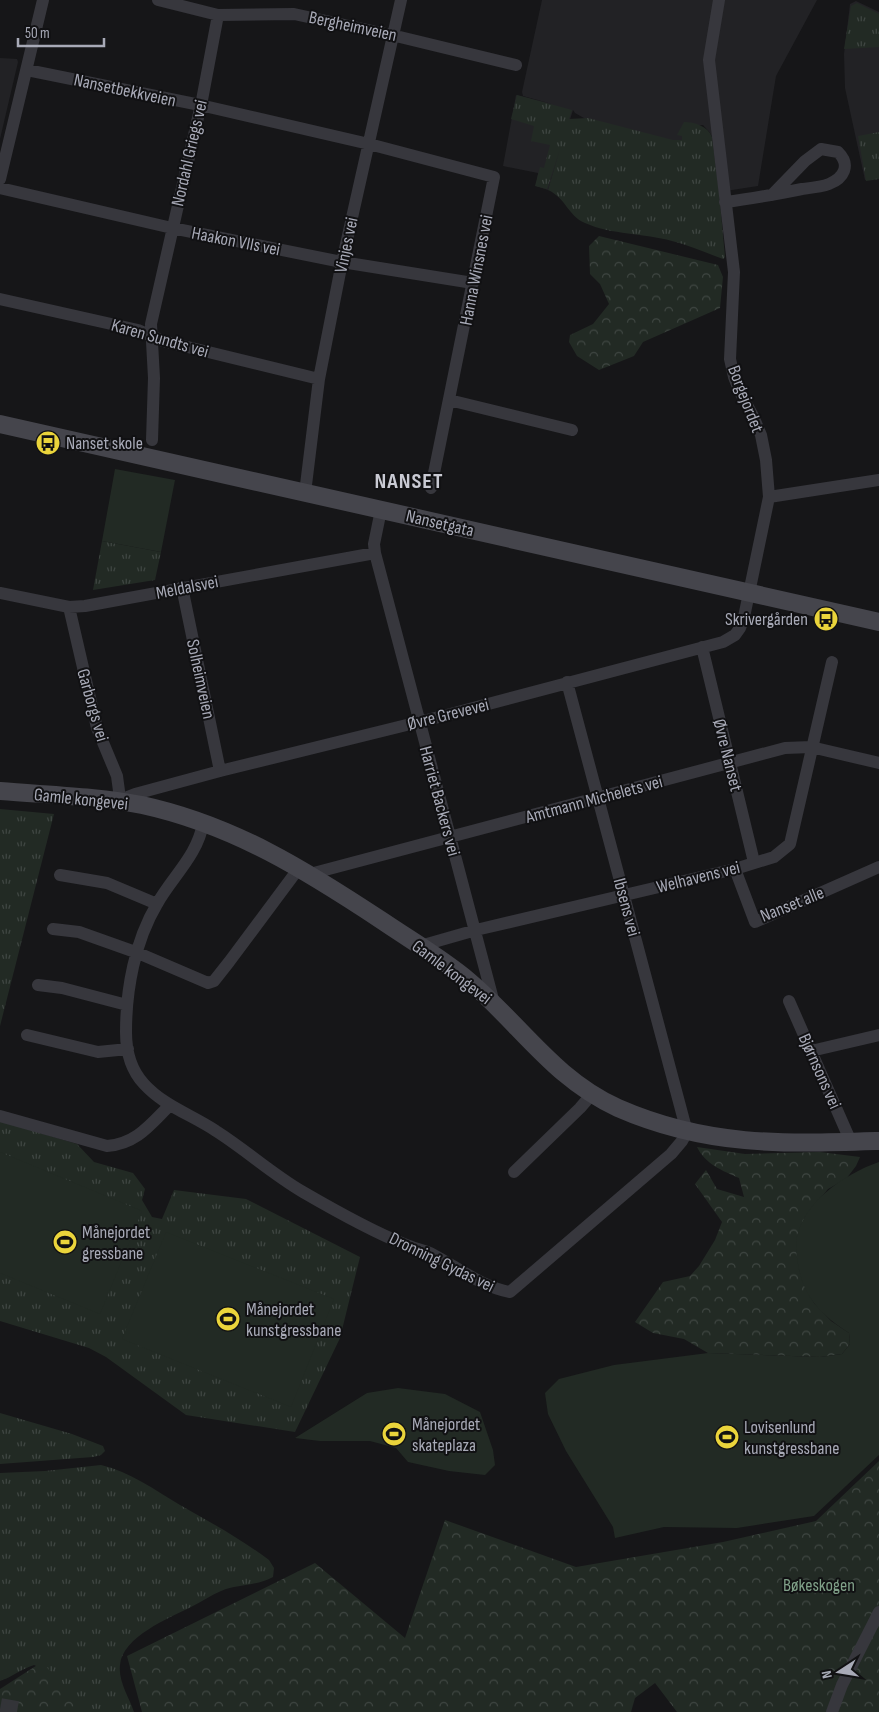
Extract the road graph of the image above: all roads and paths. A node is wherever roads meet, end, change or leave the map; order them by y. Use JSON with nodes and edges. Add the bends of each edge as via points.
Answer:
{"nodes":[{"id":1,"x":43,"y":0,"type":"edge"},
{"id":2,"x":158,"y":0,"type":"edge"},
{"id":3,"x":401,"y":0,"type":"edge"},
{"id":4,"x":719,"y":0,"type":"edge"},
{"id":5,"x":218,"y":15,"type":"junction"},
{"id":6,"x":394,"y":35,"type":"junction"},
{"id":7,"x":516,"y":65,"type":"dead end"},
{"id":8,"x":27,"y":70,"type":"junction"},
{"id":9,"x":200,"y":106,"type":"junction"},
{"id":10,"x":369,"y":144,"type":"junction"},
{"id":11,"x":0,"y":179,"type":"edge"},
{"id":12,"x":0,"y":188,"type":"edge"},
{"id":13,"x":772,"y":195,"type":"junction"},
{"id":14,"x":725,"y":202,"type":"junction"},
{"id":15,"x":172,"y":228,"type":"junction"},
{"id":16,"x":342,"y":262,"type":"junction"},
{"id":17,"x":474,"y":283,"type":"junction"},
{"id":18,"x":0,"y":299,"type":"edge"},
{"id":19,"x":151,"y":336,"type":"junction"},
{"id":20,"x":319,"y":378,"type":"junction"},
{"id":21,"x":449,"y":400,"type":"junction"},
{"id":22,"x":0,"y":424,"type":"edge"},
{"id":23,"x":572,"y":430,"type":"dead end"},
{"id":24,"x":152,"y":440,"type":"dead end"},
{"id":25,"x":879,"y":480,"type":"edge"},
{"id":26,"x":431,"y":488,"type":"dead end"},
{"id":27,"x":305,"y":493,"type":"junction"},
{"id":28,"x":769,"y":497,"type":"junction"},
{"id":29,"x":381,"y":510,"type":"junction"},
{"id":30,"x":375,"y":553,"type":"junction"},
{"id":31,"x":182,"y":587,"type":"junction"},
{"id":32,"x":0,"y":593,"type":"edge"},
{"id":33,"x":750,"y":594,"type":"junction"},
{"id":34,"x":70,"y":607,"type":"junction"},
{"id":35,"x":879,"y":622,"type":"edge"},
{"id":36,"x":702,"y":647,"type":"junction"},
{"id":37,"x":832,"y":662,"type":"dead end"},
{"id":38,"x":567,"y":682,"type":"junction"},
{"id":39,"x":420,"y":721,"type":"junction"},
{"id":40,"x":812,"y":747,"type":"junction"},
{"id":41,"x":879,"y":763,"type":"edge"},
{"id":42,"x":729,"y":764,"type":"junction"},
{"id":43,"x":220,"y":771,"type":"junction"},
{"id":44,"x":0,"y":791,"type":"edge"},
{"id":45,"x":598,"y":798,"type":"junction"},
{"id":46,"x":117,"y":801,"type":"junction"},
{"id":47,"x":203,"y":823,"type":"junction"},
{"id":48,"x":450,"y":837,"type":"junction"},
{"id":49,"x":754,"y":862,"type":"junction"},
{"id":50,"x":879,"y":867,"type":"edge"},
{"id":51,"x":735,"y":870,"type":"junction"},
{"id":52,"x":304,"y":871,"type":"junction"},
{"id":53,"x":60,"y":875,"type":"dead end"},
{"id":54,"x":623,"y":895,"type":"junction"},
{"id":55,"x":157,"y":904,"type":"junction"},
{"id":56,"x":52,"y":929,"type":"dead end"},
{"id":57,"x":476,"y":930,"type":"junction"},
{"id":58,"x":420,"y":946,"type":"junction"},
{"id":59,"x":138,"y":954,"type":"junction"},
{"id":60,"x":38,"y":985,"type":"dead end"},
{"id":61,"x":789,"y":1001,"type":"dead end"},
{"id":62,"x":494,"y":1003,"type":"junction"},
{"id":63,"x":127,"y":1005,"type":"junction"},
{"id":64,"x":27,"y":1035,"type":"dead end"},
{"id":65,"x":879,"y":1035,"type":"edge"},
{"id":66,"x":128,"y":1049,"type":"junction"},
{"id":67,"x":811,"y":1052,"type":"junction"},
{"id":68,"x":592,"y":1094,"type":"junction"},
{"id":69,"x":169,"y":1106,"type":"junction"},
{"id":70,"x":0,"y":1116,"type":"edge"},
{"id":71,"x":688,"y":1132,"type":"junction"},
{"id":72,"x":851,"y":1142,"type":"junction"},
{"id":73,"x":879,"y":1142,"type":"edge"},
{"id":74,"x":514,"y":1172,"type":"dead end"},
{"id":75,"x":879,"y":1612,"type":"edge"},
{"id":76,"x":832,"y":1712,"type":"edge"}],
"edges":[{"from":1,"to":8,"type":"street"},
{"from":2,"to":5,"type":"street","name":"Bergheimveien"},
{"from":3,"to":6,"type":"street","name":"Vinjes vei"},
{"from":4,"to":14,"type":"street","name":"Borgejordet","via":[[709,60]]},
{"from":5,"to":6,"type":"street","name":"Bergheimveien","via":[[294,14]]},
{"from":5,"to":9,"type":"street","name":"Nordahl Griegs vei"},
{"from":6,"to":7,"type":"street","name":"Bergheimveien"},
{"from":6,"to":10,"type":"street","name":"Vinjes vei"},
{"from":8,"to":9,"type":"street","name":"Nansetbekkveien"},
{"from":8,"to":11,"type":"street"},
{"from":9,"to":10,"type":"street","name":"Nansetbekkveien"},
{"from":9,"to":15,"type":"street","name":"Nordahl Griegs vei"},
{"from":10,"to":16,"type":"street","name":"Vinjes vei"},
{"from":10,"to":17,"type":"street","name":"Hanna Winsnes vei","via":[[494,178]]},
{"from":12,"to":15,"type":"street","name":"Haakon VIIs vei"},
{"from":13,"to":13,"type":"street","via":[[828,184],[841,176],[845,161],[838,152],[821,149]]},
{"from":13,"to":14,"type":"street"},
{"from":14,"to":28,"type":"street","name":"Borgejordet","via":[[734,272],[730,359],[740,392],[761,435]]},
{"from":15,"to":16,"type":"street","name":"Haakon VIIs vei"},
{"from":15,"to":19,"type":"street","name":"Nordahl Griegs vei"},
{"from":16,"to":17,"type":"street","name":"Haakon VIIs vei"},
{"from":16,"to":20,"type":"street","name":"Vinjes vei"},
{"from":17,"to":21,"type":"street","name":"Hanna Winsnes vei"},
{"from":18,"to":19,"type":"street","name":"Karen Sundts vei","via":[[138,330]]},
{"from":19,"to":20,"type":"street","name":"Karen Sundts vei","via":[[163,342]]},
{"from":19,"to":24,"type":"street","name":"Nordahl Griegs vei","via":[[154,378]]},
{"from":20,"to":27,"type":"street","name":"Vinjes vei"},
{"from":21,"to":23,"type":"street"},
{"from":21,"to":26,"type":"street","name":"Hanna Winsnes vei"},
{"from":22,"to":27,"type":"street","name":"Nansetgata"},
{"from":25,"to":28,"type":"street"},
{"from":27,"to":29,"type":"street","name":"Nansetgata"},
{"from":28,"to":33,"type":"street","name":"Borgejordet"},
{"from":29,"to":30,"type":"street","name":"Harriet Backers vei"},
{"from":29,"to":33,"type":"street","name":"Nansetgata"},
{"from":30,"to":31,"type":"street","name":"Meldalsvei"},
{"from":30,"to":39,"type":"street","name":"Harriet Backers vei"},
{"from":31,"to":34,"type":"street","name":"Meldalsvei"},
{"from":31,"to":43,"type":"street","name":"Solheimveien"},
{"from":32,"to":34,"type":"street","name":"Meldalsvei"},
{"from":33,"to":35,"type":"street","name":"Nansetgata"},
{"from":33,"to":36,"type":"street","name":"Øvre Grevevei","via":[[735,635],[724,642]]},
{"from":34,"to":46,"type":"street","name":"Garborgs vei","via":[[97,728],[117,776]]},
{"from":36,"to":38,"type":"street","name":"Øvre Grevevei"},
{"from":36,"to":42,"type":"street","name":"Øvre Nanset"},
{"from":37,"to":40,"type":"street","name":"Welhavens vei"},
{"from":38,"to":39,"type":"street","name":"Øvre Grevevei"},
{"from":38,"to":45,"type":"street","name":"Ibsens vei"},
{"from":39,"to":43,"type":"street","name":"Øvre Grevevei"},
{"from":39,"to":48,"type":"street","name":"Harriet Backers vei"},
{"from":40,"to":41,"type":"street","name":"Amtmann Michelets vei"},
{"from":40,"to":42,"type":"street","name":"Amtmann Michelets vei","via":[[785,748]]},
{"from":40,"to":49,"type":"street","name":"Welhavens vei","via":[[790,844],[774,857]]},
{"from":42,"to":45,"type":"street","name":"Amtmann Michelets vei"},
{"from":42,"to":49,"type":"street","name":"Øvre Nanset"},
{"from":43,"to":46,"type":"street","name":"Øvre Grevevei"},
{"from":44,"to":46,"type":"street","name":"Gamle kongevei"},
{"from":45,"to":48,"type":"street","name":"Amtmann Michelets vei"},
{"from":45,"to":54,"type":"street","name":"Ibsens vei"},
{"from":46,"to":47,"type":"street","name":"Gamle kongevei"},
{"from":47,"to":52,"type":"street","name":"Gamle kongevei","via":[[235,835]]},
{"from":47,"to":55,"type":"street","name":"Dronning Gydas vei","via":[[192,854]]},
{"from":48,"to":52,"type":"street","name":"Amtmann Michelets vei"},
{"from":48,"to":57,"type":"street","name":"Harriet Backers vei"},
{"from":49,"to":51,"type":"street","name":"Welhavens vei"},
{"from":50,"to":51,"type":"street","name":"Nanset alle","via":[[755,922]]},
{"from":51,"to":54,"type":"street","name":"Welhavens vei"},
{"from":52,"to":58,"type":"street","name":"Gamle kongevei"},
{"from":52,"to":59,"type":"street","via":[[214,981],[208,983]]},
{"from":53,"to":55,"type":"street","via":[[107,883]]},
{"from":54,"to":57,"type":"street","name":"Welhavens vei"},
{"from":54,"to":71,"type":"street","name":"Ibsens vei"},
{"from":55,"to":59,"type":"street","name":"Dronning Gydas vei","via":[[142,936]]},
{"from":56,"to":59,"type":"street","via":[[79,932]]},
{"from":57,"to":58,"type":"street","name":"Welhavens vei"},
{"from":57,"to":62,"type":"street","name":"Harriet Backers vei"},
{"from":58,"to":62,"type":"street","name":"Gamle kongevei"},
{"from":59,"to":63,"type":"street","name":"Dronning Gydas vei"},
{"from":60,"to":63,"type":"street"},
{"from":61,"to":67,"type":"street","name":"Bjørnsons vei"},
{"from":62,"to":68,"type":"street","name":"Gamle kongevei","via":[[550,1063]]},
{"from":63,"to":66,"type":"street","name":"Dronning Gydas vei"},
{"from":64,"to":66,"type":"street","via":[[98,1052]]},
{"from":65,"to":67,"type":"street"},
{"from":66,"to":69,"type":"street","name":"Dronning Gydas vei","via":[[134,1073]]},
{"from":67,"to":72,"type":"street","name":"Bjørnsons vei"},
{"from":68,"to":71,"type":"street","name":"Gamle kongevei","via":[[640,1117]]},
{"from":68,"to":74,"type":"street"},
{"from":69,"to":70,"type":"street","via":[[144,1132],[119,1145],[107,1146]]},
{"from":69,"to":71,"type":"street","name":"Dronning Gydas vei","via":[[220,1133],[303,1192],[403,1244],[430,1253],[497,1290],[510,1292],[671,1154]]},
{"from":71,"to":72,"type":"street","name":"Gamle kongevei","via":[[745,1142]]},
{"from":72,"to":73,"type":"street","name":"Gamle kongevei"},
{"from":75,"to":76,"type":"street"}]}
